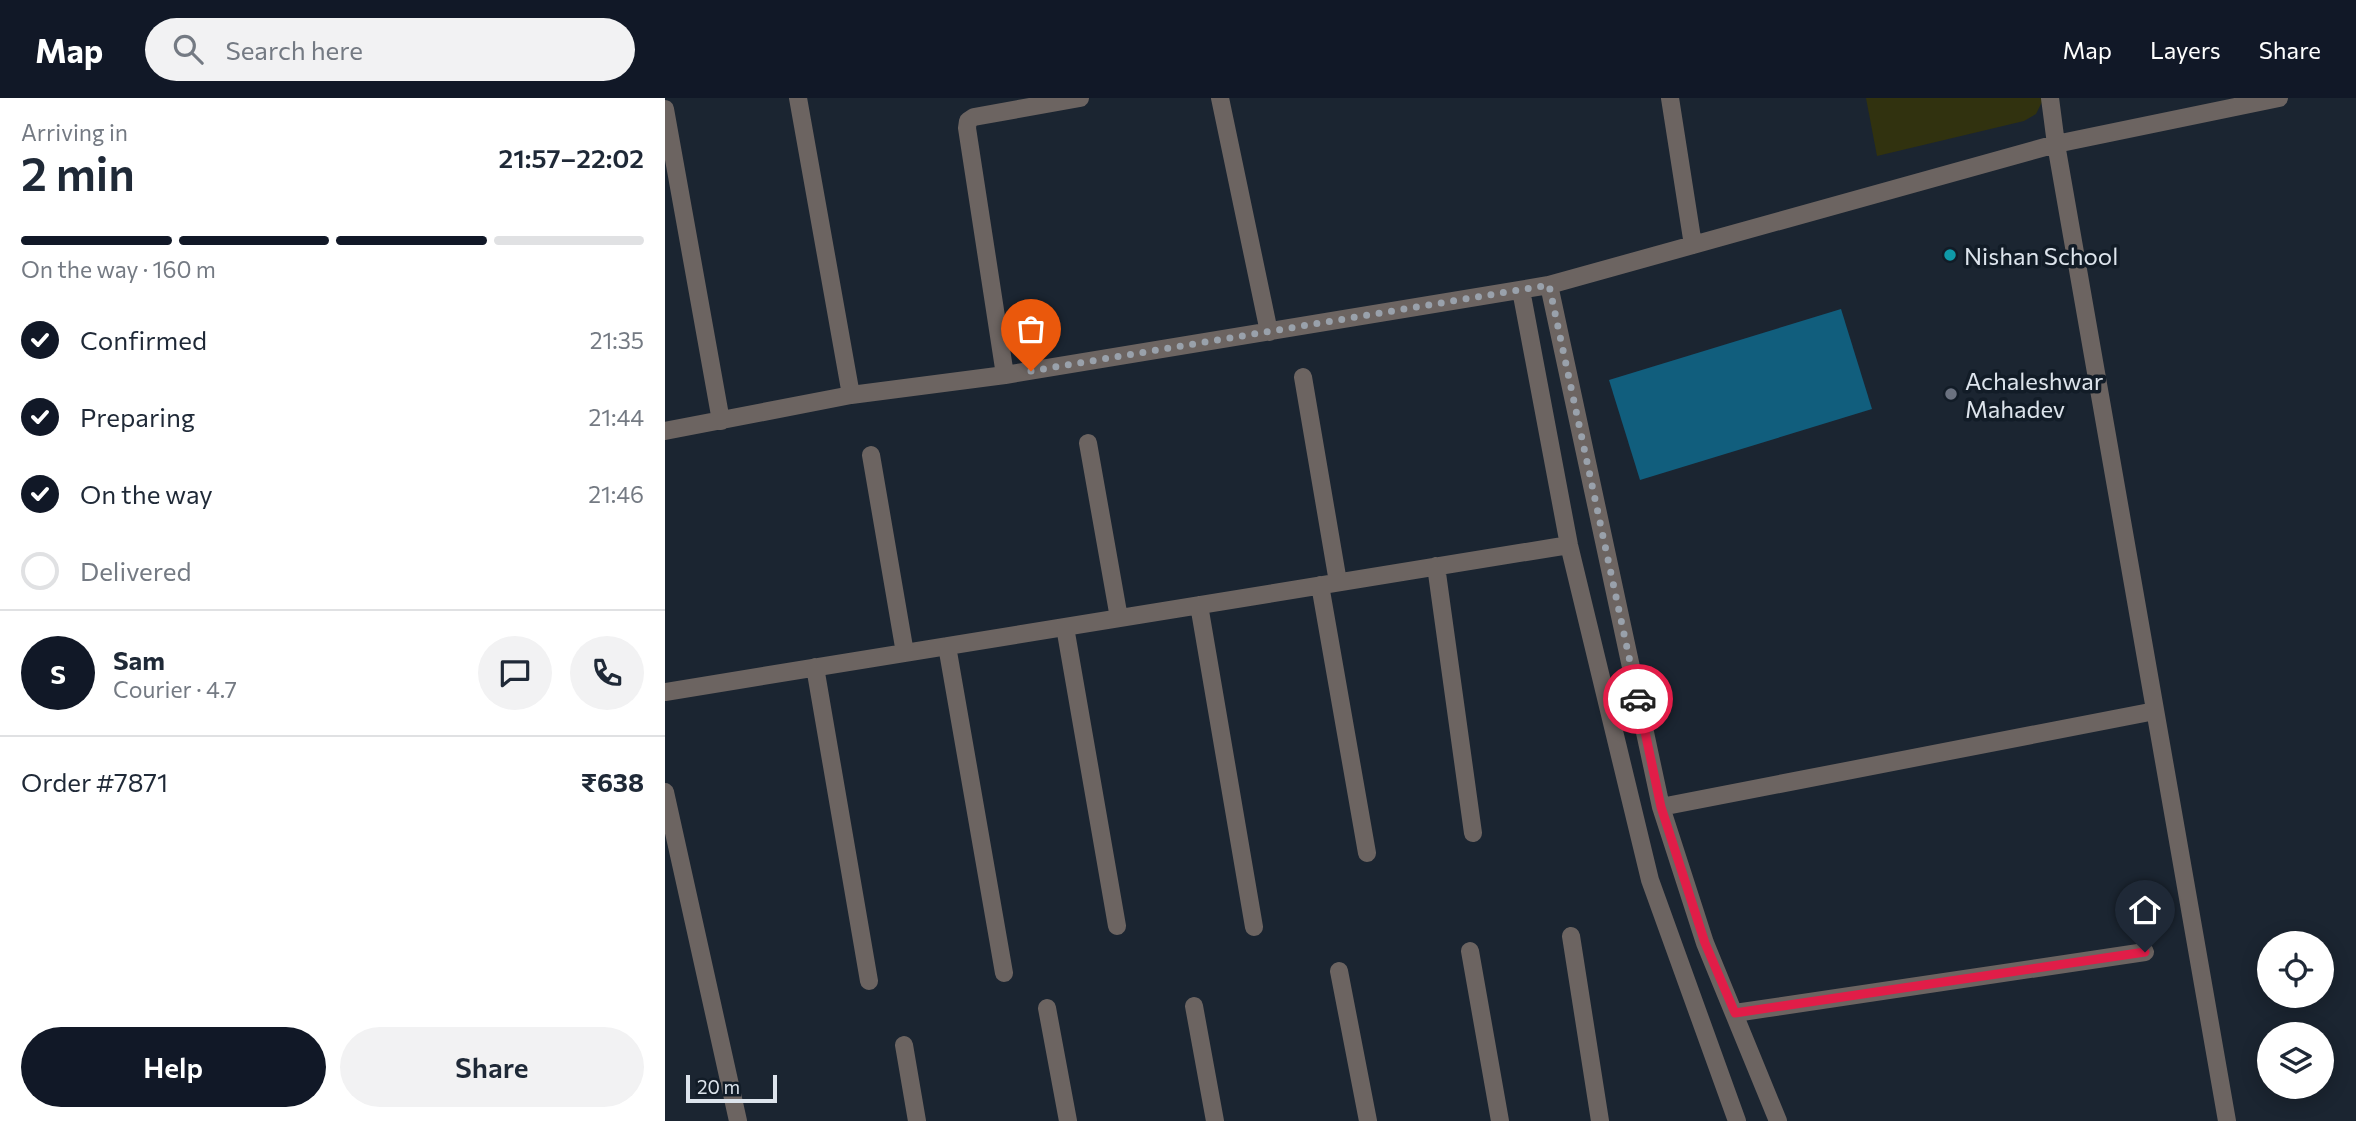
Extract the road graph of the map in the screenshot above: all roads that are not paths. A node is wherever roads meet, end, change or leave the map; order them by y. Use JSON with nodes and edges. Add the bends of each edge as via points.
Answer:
{"nodes":[{"id":1,"x":798,"y":98,"type":"edge"},
{"id":2,"x":1080,"y":98,"type":"edge"},
{"id":3,"x":1220,"y":98,"type":"edge"},
{"id":4,"x":1670,"y":98,"type":"edge"},
{"id":5,"x":2050,"y":98,"type":"edge"},
{"id":6,"x":2279,"y":98,"type":"edge"},
{"id":7,"x":2252,"y":101,"type":"edge"},
{"id":8,"x":665,"y":109,"type":"edge"},
{"id":9,"x":2056,"y":144,"type":"junction"},
{"id":10,"x":1693,"y":245,"type":"junction"},
{"id":11,"x":1549,"y":285,"type":"junction"},
{"id":12,"x":1521,"y":290,"type":"junction"},
{"id":13,"x":1269,"y":332,"type":"junction"},
{"id":14,"x":1005,"y":375,"type":"junction"},
{"id":15,"x":1303,"y":377,"type":"dead end"},
{"id":16,"x":851,"y":395,"type":"junction"},
{"id":17,"x":721,"y":421,"type":"junction"},
{"id":18,"x":665,"y":431,"type":"edge"},
{"id":19,"x":1088,"y":443,"type":"dead end"},
{"id":20,"x":871,"y":455,"type":"dead end"},
{"id":21,"x":1569,"y":545,"type":"junction"},
{"id":22,"x":1436,"y":566,"type":"junction"},
{"id":23,"x":1338,"y":582,"type":"junction"},
{"id":24,"x":1320,"y":585,"type":"junction"},
{"id":25,"x":1199,"y":605,"type":"junction"},
{"id":26,"x":1119,"y":618,"type":"junction"},
{"id":27,"x":1065,"y":627,"type":"junction"},
{"id":28,"x":947,"y":646,"type":"junction"},
{"id":29,"x":905,"y":653,"type":"junction"},
{"id":30,"x":815,"y":667,"type":"junction"},
{"id":31,"x":665,"y":692,"type":"edge"},
{"id":32,"x":2155,"y":711,"type":"junction"},
{"id":33,"x":665,"y":792,"type":"edge"},
{"id":34,"x":1661,"y":807,"type":"junction"},
{"id":35,"x":1473,"y":833,"type":"dead end"},
{"id":36,"x":1367,"y":853,"type":"dead end"},
{"id":37,"x":1117,"y":926,"type":"dead end"},
{"id":38,"x":1254,"y":927,"type":"dead end"},
{"id":39,"x":1571,"y":936,"type":"dead end"},
{"id":40,"x":1471,"y":951,"type":"dead end"},
{"id":41,"x":2145,"y":952,"type":"dead end"},
{"id":42,"x":1339,"y":971,"type":"dead end"},
{"id":43,"x":1004,"y":972,"type":"dead end"},
{"id":44,"x":869,"y":981,"type":"dead end"},
{"id":45,"x":1194,"y":1006,"type":"dead end"},
{"id":46,"x":1047,"y":1008,"type":"dead end"},
{"id":47,"x":1735,"y":1013,"type":"junction"},
{"id":48,"x":904,"y":1045,"type":"dead end"},
{"id":49,"x":738,"y":1121,"type":"edge"},
{"id":50,"x":917,"y":1121,"type":"edge"},
{"id":51,"x":1067,"y":1121,"type":"edge"},
{"id":52,"x":1215,"y":1121,"type":"edge"},
{"id":53,"x":1368,"y":1121,"type":"edge"},
{"id":54,"x":1500,"y":1121,"type":"edge"},
{"id":55,"x":1600,"y":1121,"type":"edge"},
{"id":56,"x":1737,"y":1121,"type":"edge"},
{"id":57,"x":1777,"y":1121,"type":"edge"},
{"id":58,"x":2227,"y":1121,"type":"edge"}],
"edges":[{"from":1,"to":16,"type":"street"},
{"from":2,"to":14,"type":"street","via":[[968,121]]},
{"from":3,"to":13,"type":"street"},
{"from":4,"to":10,"type":"street"},
{"from":5,"to":9,"type":"street"},
{"from":6,"to":7,"type":"street"},
{"from":7,"to":9,"type":"street"},
{"from":8,"to":17,"type":"street"},
{"from":9,"to":10,"type":"street"},
{"from":9,"to":32,"type":"street"},
{"from":10,"to":11,"type":"street"},
{"from":11,"to":12,"type":"street"},
{"from":11,"to":34,"type":"street"},
{"from":12,"to":13,"type":"street"},
{"from":12,"to":21,"type":"street"},
{"from":13,"to":14,"type":"street"},
{"from":14,"to":16,"type":"street"},
{"from":15,"to":23,"type":"street"},
{"from":16,"to":17,"type":"street"},
{"from":17,"to":18,"type":"street"},
{"from":19,"to":26,"type":"street"},
{"from":20,"to":29,"type":"street"},
{"from":21,"to":22,"type":"street"},
{"from":21,"to":56,"type":"street","via":[[1650,880]]},
{"from":22,"to":23,"type":"street"},
{"from":22,"to":35,"type":"street"},
{"from":23,"to":24,"type":"street"},
{"from":24,"to":25,"type":"street"},
{"from":24,"to":36,"type":"street"},
{"from":25,"to":26,"type":"street"},
{"from":25,"to":38,"type":"street"},
{"from":26,"to":27,"type":"street"},
{"from":27,"to":28,"type":"street"},
{"from":27,"to":37,"type":"street"},
{"from":28,"to":29,"type":"street"},
{"from":28,"to":43,"type":"street"},
{"from":29,"to":30,"type":"street"},
{"from":30,"to":31,"type":"street"},
{"from":30,"to":44,"type":"street"},
{"from":32,"to":34,"type":"street"},
{"from":32,"to":58,"type":"street"},
{"from":33,"to":49,"type":"street"},
{"from":34,"to":47,"type":"street","via":[[1705,943]]},
{"from":39,"to":55,"type":"street"},
{"from":40,"to":54,"type":"street"},
{"from":41,"to":47,"type":"street"},
{"from":42,"to":53,"type":"street"},
{"from":45,"to":52,"type":"street"},
{"from":46,"to":51,"type":"street"},
{"from":47,"to":57,"type":"street"},
{"from":48,"to":50,"type":"street"}]}
